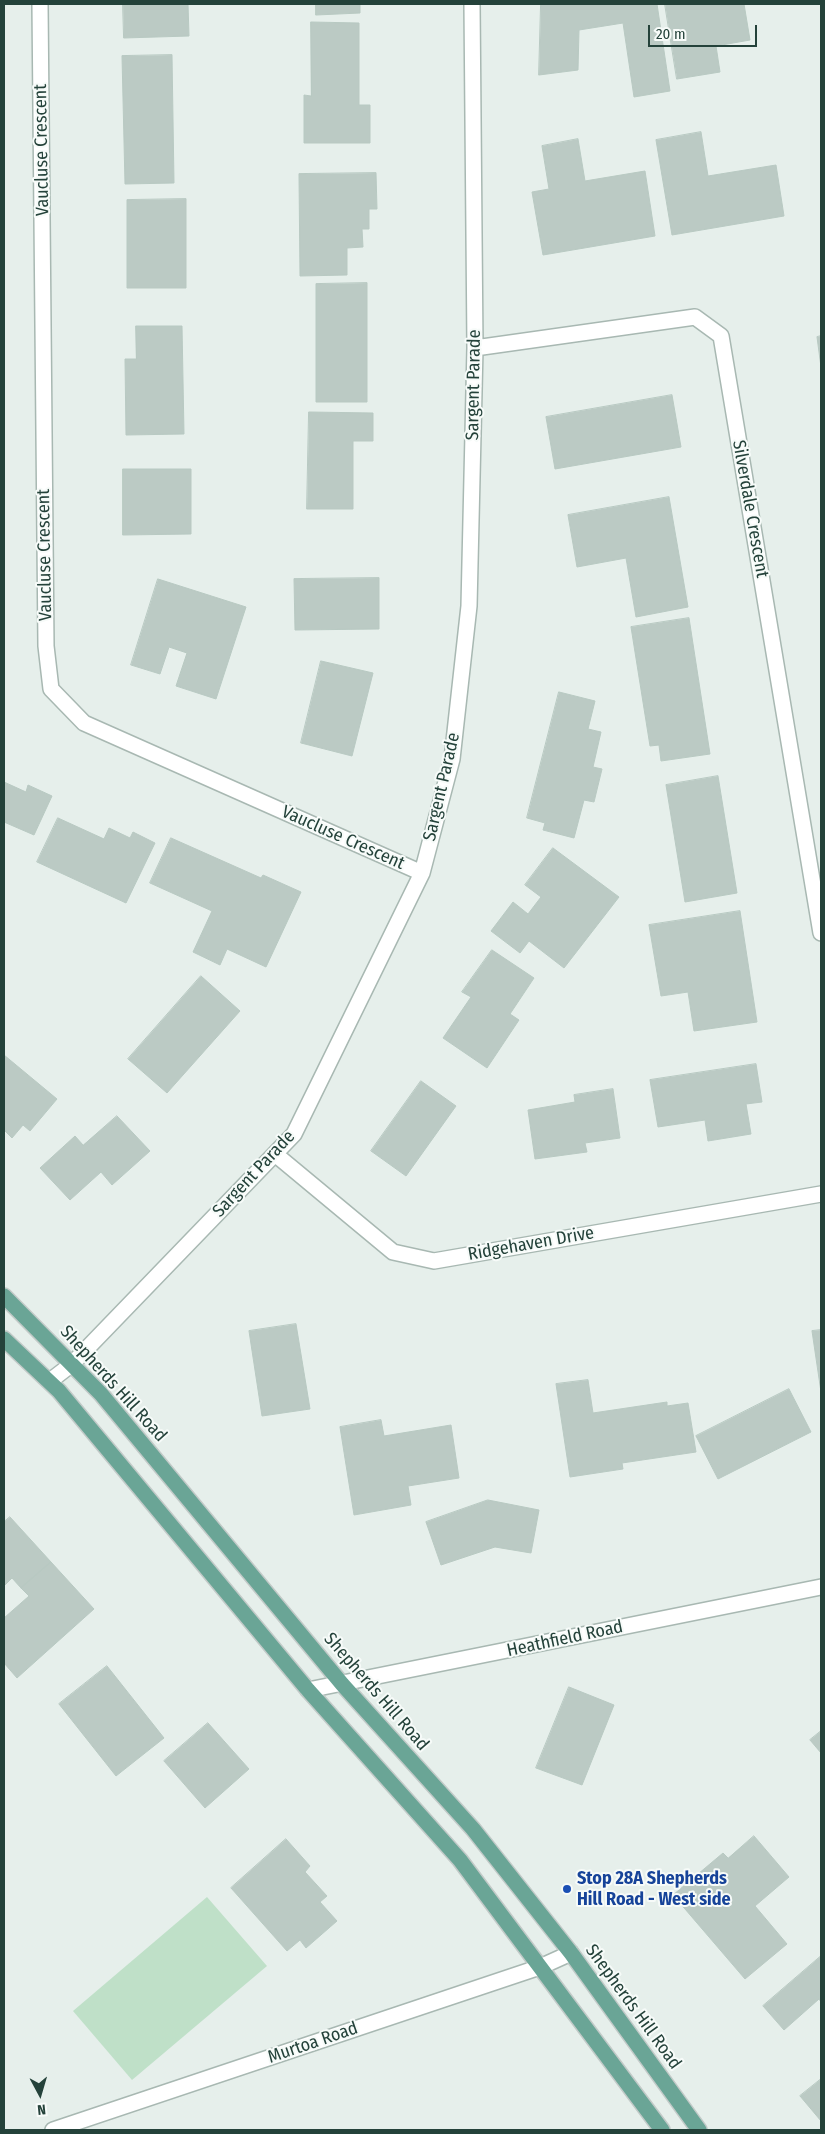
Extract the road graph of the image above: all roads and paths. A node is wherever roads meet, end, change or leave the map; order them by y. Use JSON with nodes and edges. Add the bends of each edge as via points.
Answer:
{"nodes":[{"id":1,"x":40,"y":4,"type":"edge"},
{"id":2,"x":472,"y":4,"type":"edge"},
{"id":3,"x":475,"y":348,"type":"junction"},
{"id":4,"x":422,"y":873,"type":"junction"},
{"id":5,"x":821,"y":932,"type":"edge"},
{"id":6,"x":275,"y":1154,"type":"junction"},
{"id":7,"x":821,"y":1194,"type":"edge"},
{"id":8,"x":4,"y":1296,"type":"edge"},
{"id":9,"x":4,"y":1339,"type":"edge"},
{"id":10,"x":72,"y":1364,"type":"junction"},
{"id":11,"x":50,"y":1382,"type":"junction"},
{"id":12,"x":821,"y":1587,"type":"edge"},
{"id":13,"x":342,"y":1684,"type":"junction"},
{"id":14,"x":308,"y":1690,"type":"junction"},
{"id":15,"x":571,"y":1953,"type":"junction"},
{"id":16,"x":540,"y":1967,"type":"junction"},
{"id":17,"x":53,"y":2130,"type":"edge"},
{"id":18,"x":662,"y":2130,"type":"edge"},
{"id":19,"x":699,"y":2130,"type":"edge"}],
"edges":[{"from":1,"to":4,"type":"street","name":"Vaucluse Crescent","via":[[46,646],[51,689],[84,723]]},
{"from":2,"to":3,"type":"street","name":"Sargent Parade"},
{"from":3,"to":4,"type":"street","name":"Sargent Parade","via":[[469,606],[452,759]]},
{"from":3,"to":5,"type":"street","name":"Silverdale Crescent","via":[[695,317],[721,336]]},
{"from":4,"to":6,"type":"street","name":"Sargent Parade","via":[[294,1134]]},
{"from":6,"to":7,"type":"street","name":"Ridgehaven Drive","via":[[392,1252],[434,1261]]},
{"from":6,"to":10,"type":"street","name":"Sargent Parade"},
{"from":8,"to":10,"type":"main road","name":"Shepherds Hill Road"},
{"from":9,"to":11,"type":"main road"},
{"from":10,"to":11,"type":"street","name":"Sargent Parade"},
{"from":10,"to":13,"type":"main road","name":"Shepherds Hill Road","via":[[101,1394]]},
{"from":11,"to":14,"type":"main road"},
{"from":12,"to":13,"type":"street","name":"Heathfield Road"},
{"from":13,"to":14,"type":"street","name":"Heathfield Road"},
{"from":13,"to":15,"type":"main road","name":"Shepherds Hill Road","via":[[473,1829]]},
{"from":14,"to":16,"type":"main road","via":[[460,1860]]},
{"from":15,"to":16,"type":"street","name":"Murtoa Road"},
{"from":15,"to":19,"type":"main road","name":"Shepherds Hill Road"},
{"from":16,"to":17,"type":"street","name":"Murtoa Road"},
{"from":16,"to":18,"type":"main road"}]}
